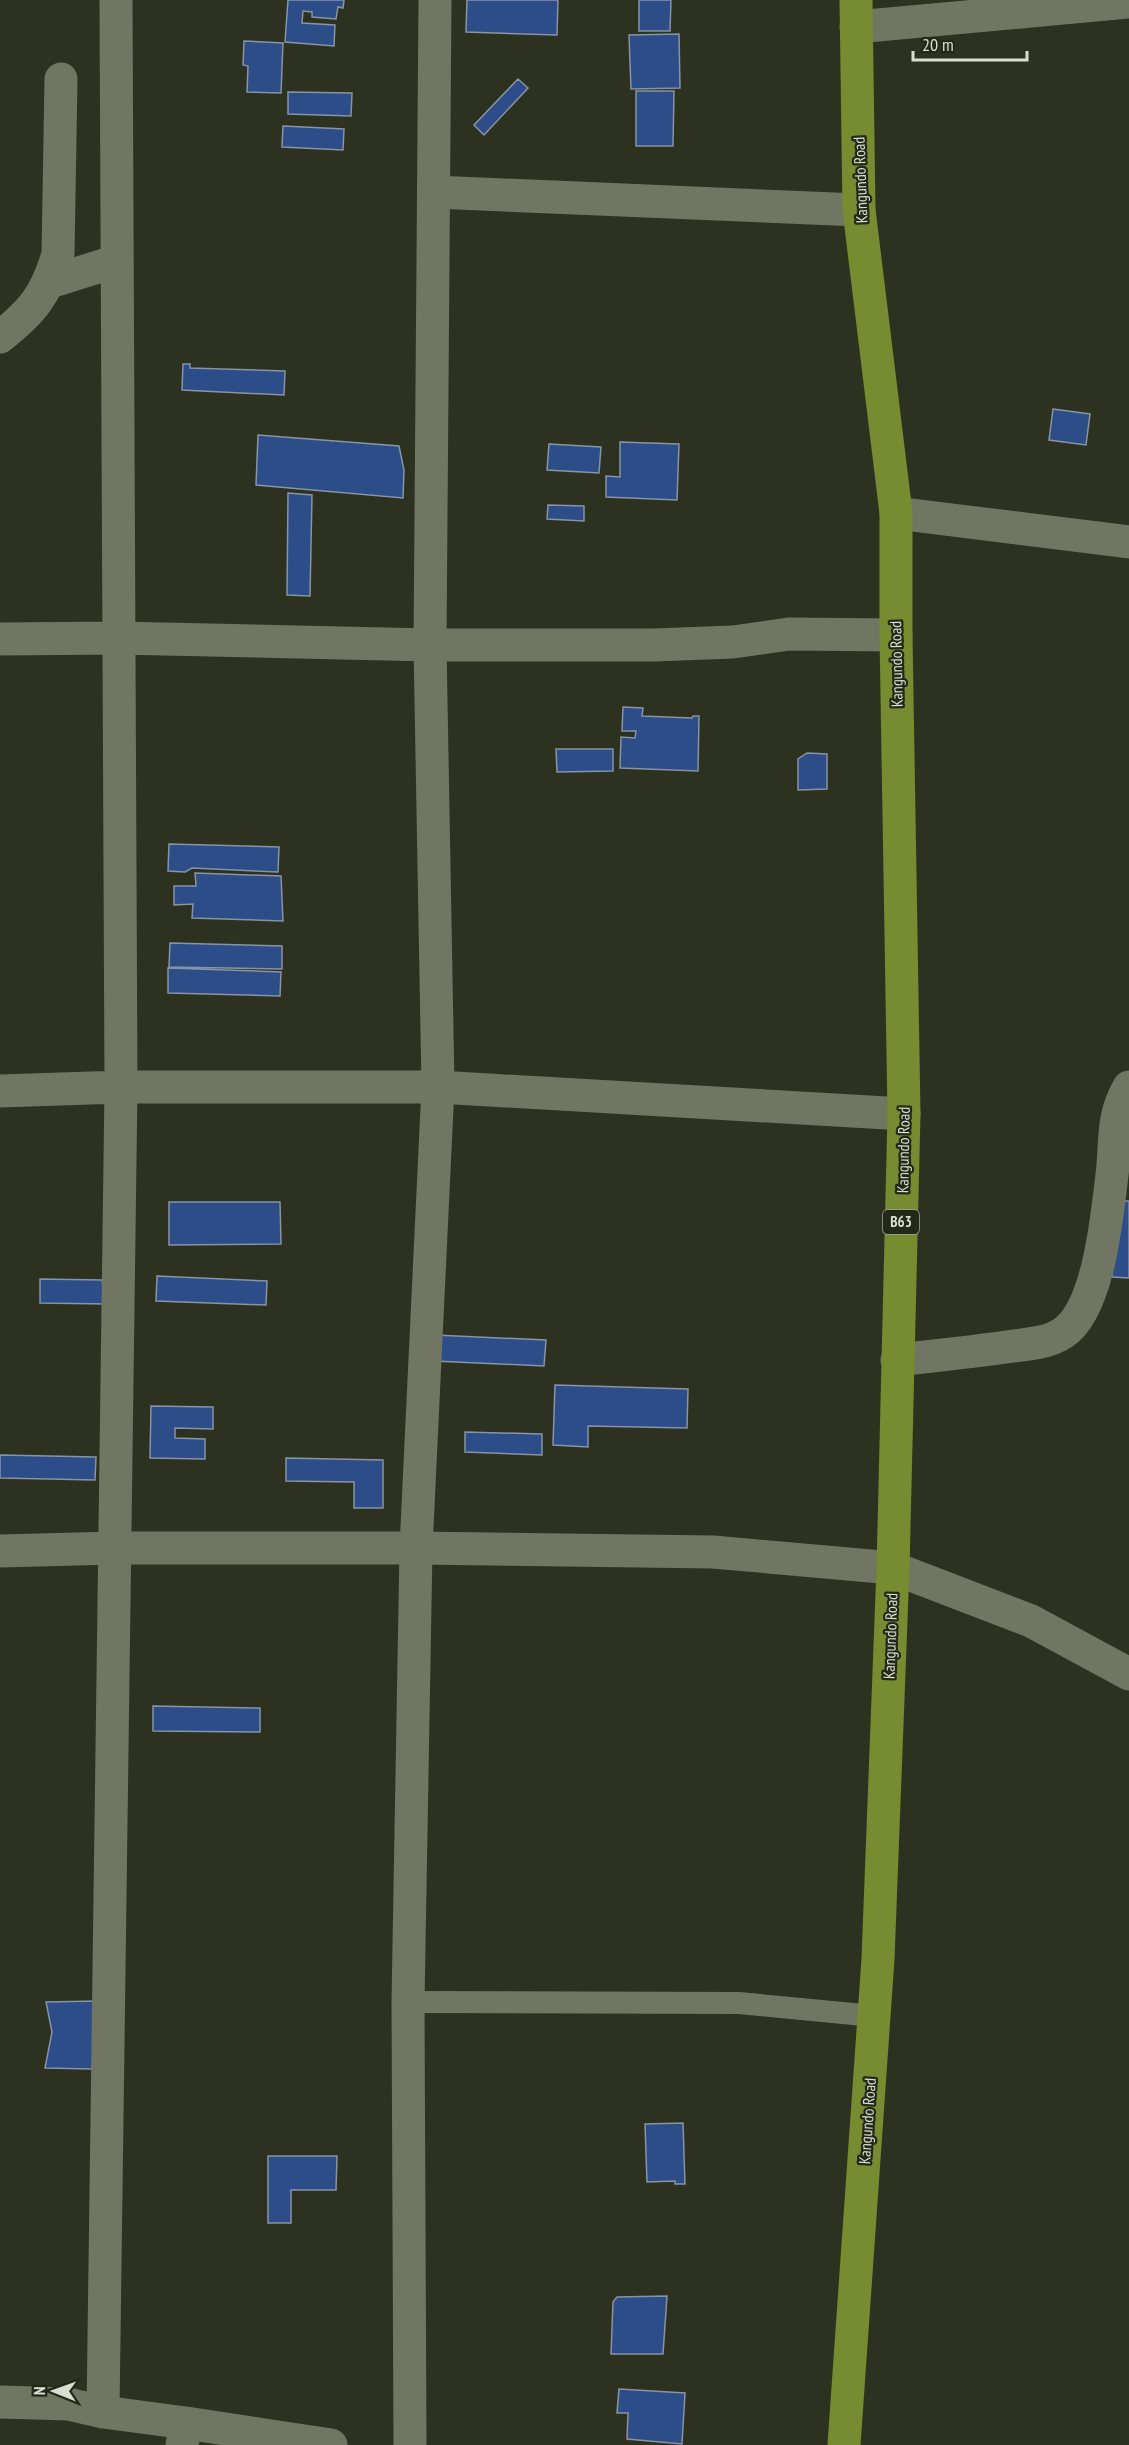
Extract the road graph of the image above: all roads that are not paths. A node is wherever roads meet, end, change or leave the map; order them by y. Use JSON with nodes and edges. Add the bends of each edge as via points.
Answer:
{"nodes":[{"id":1,"x":116,"y":0,"type":"edge"},
{"id":2,"x":435,"y":0,"type":"edge"},
{"id":3,"x":1129,"y":2,"type":"edge"},
{"id":4,"x":856,"y":13,"type":"edge"},
{"id":5,"x":61,"y":79,"type":"dead end"},
{"id":6,"x":434,"y":192,"type":"junction"},
{"id":7,"x":859,"y":210,"type":"junction"},
{"id":8,"x":117,"y":261,"type":"junction"},
{"id":9,"x":50,"y":282,"type":"junction"},
{"id":10,"x":0,"y":338,"type":"edge"},
{"id":11,"x":896,"y":513,"type":"junction"},
{"id":12,"x":1129,"y":542,"type":"edge"},
{"id":13,"x":896,"y":635,"type":"junction"},
{"id":14,"x":118,"y":638,"type":"junction"},
{"id":15,"x":0,"y":639,"type":"edge"},
{"id":16,"x":430,"y":645,"type":"junction"},
{"id":17,"x":121,"y":1087,"type":"junction"},
{"id":18,"x":438,"y":1087,"type":"junction"},
{"id":19,"x":1129,"y":1087,"type":"edge"},
{"id":20,"x":0,"y":1091,"type":"edge"},
{"id":21,"x":904,"y":1114,"type":"junction"},
{"id":22,"x":897,"y":1360,"type":"junction"},
{"id":23,"x":115,"y":1548,"type":"junction"},
{"id":24,"x":416,"y":1548,"type":"junction"},
{"id":25,"x":0,"y":1551,"type":"edge"},
{"id":26,"x":892,"y":1568,"type":"junction"},
{"id":27,"x":1129,"y":1674,"type":"edge"},
{"id":28,"x":408,"y":2002,"type":"junction"},
{"id":29,"x":874,"y":2016,"type":"junction"},
{"id":30,"x":0,"y":2402,"type":"edge"},
{"id":31,"x":103,"y":2412,"type":"junction"},
{"id":32,"x":184,"y":2434,"type":"edge"},
{"id":33,"x":331,"y":2445,"type":"edge"},
{"id":34,"x":410,"y":2445,"type":"edge"},
{"id":35,"x":844,"y":2445,"type":"edge"}],
"edges":[{"from":1,"to":8,"type":"street"},
{"from":2,"to":6,"type":"street"},
{"from":3,"to":4,"type":"street"},
{"from":4,"to":7,"type":"highway","name":"Kangundo Road","number":"B63"},
{"from":5,"to":9,"type":"street","via":[[58,254]]},
{"from":6,"to":7,"type":"street"},
{"from":6,"to":16,"type":"street"},
{"from":7,"to":11,"type":"highway","name":"Kangundo Road","number":"B63"},
{"from":8,"to":9,"type":"street"},
{"from":8,"to":14,"type":"street"},
{"from":9,"to":10,"type":"street","via":[[26,317]]},
{"from":11,"to":12,"type":"street"},
{"from":11,"to":13,"type":"highway","name":"Kangundo Road","number":"B63"},
{"from":13,"to":16,"type":"street","via":[[789,634],[733,642],[654,645]]},
{"from":13,"to":21,"type":"highway","name":"Kangundo Road","number":"B63"},
{"from":14,"to":15,"type":"street"},
{"from":14,"to":16,"type":"street"},
{"from":14,"to":17,"type":"street"},
{"from":16,"to":18,"type":"street"},
{"from":17,"to":18,"type":"street"},
{"from":17,"to":20,"type":"street"},
{"from":17,"to":23,"type":"street"},
{"from":18,"to":21,"type":"street"},
{"from":18,"to":24,"type":"street"},
{"from":19,"to":22,"type":"street","via":[[1120,1102],[1114,1130],[1112,1174],[1095,1282],[1081,1314],[1064,1333],[1041,1342]]},
{"from":21,"to":22,"type":"highway","name":"Kangundo Road","number":"B63"},
{"from":22,"to":26,"type":"highway","name":"Kangundo Road","number":"B63"},
{"from":23,"to":24,"type":"street"},
{"from":23,"to":25,"type":"street"},
{"from":23,"to":31,"type":"street"},
{"from":24,"to":26,"type":"street","via":[[713,1552]]},
{"from":24,"to":28,"type":"street"},
{"from":26,"to":27,"type":"street","via":[[1031,1621]]},
{"from":26,"to":29,"type":"highway","name":"Kangundo Road","number":"B63"},
{"from":28,"to":29,"type":"lane","via":[[739,2002]]},
{"from":28,"to":34,"type":"street"},
{"from":29,"to":35,"type":"highway","name":"Kangundo Road","number":"B63"},
{"from":30,"to":31,"type":"street","via":[[68,2404]]},
{"from":31,"to":32,"type":"street"},
{"from":32,"to":33,"type":"street"}]}
